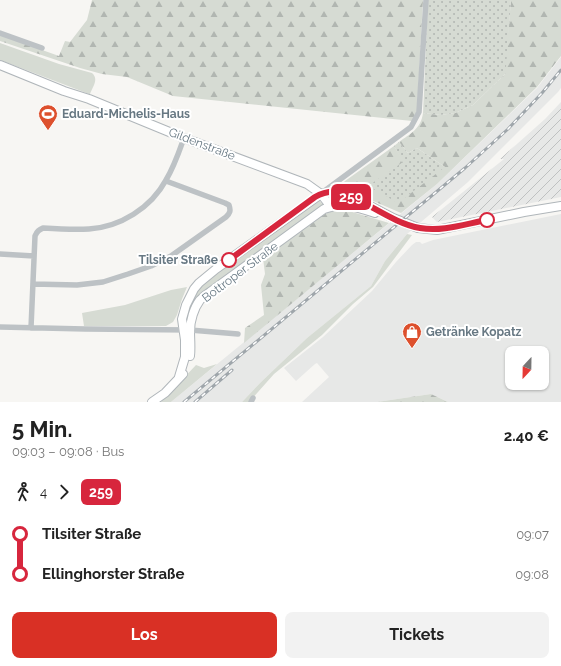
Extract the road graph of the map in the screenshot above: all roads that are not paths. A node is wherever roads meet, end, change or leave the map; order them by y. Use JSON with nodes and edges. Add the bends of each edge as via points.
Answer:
{"nodes":[{"id":1,"x":426,"y":0,"type":"edge"},
{"id":2,"x":0,"y":33,"type":"edge"},
{"id":3,"x":42,"y":48,"type":"dead end"},
{"id":4,"x":0,"y":65,"type":"edge"},
{"id":5,"x":184,"y":138,"type":"junction"},
{"id":6,"x":166,"y":181,"type":"junction"},
{"id":7,"x":321,"y":194,"type":"junction"},
{"id":8,"x":561,"y":206,"type":"edge"},
{"id":9,"x":331,"y":207,"type":"junction"},
{"id":10,"x":393,"y":218,"type":"junction"},
{"id":11,"x":0,"y":254,"type":"edge"},
{"id":12,"x":34,"y":256,"type":"junction"},
{"id":13,"x":33,"y":284,"type":"junction"},
{"id":14,"x":0,"y":327,"type":"edge"},
{"id":15,"x":31,"y":328,"type":"junction"},
{"id":16,"x":187,"y":330,"type":"junction"},
{"id":17,"x":238,"y":334,"type":"dead end"},
{"id":18,"x":152,"y":402,"type":"edge"}],
"edges":[{"from":1,"to":7,"type":"street","via":[[419,112],[411,127]]},
{"from":2,"to":3,"type":"street"},
{"from":4,"to":5,"type":"main road","name":"Gildenstraße"},
{"from":5,"to":6,"type":"street"},
{"from":5,"to":7,"type":"main road","name":"Gildenstraße","via":[[307,184]]},
{"from":6,"to":12,"type":"street","via":[[146,204],[120,221],[90,229],[39,229],[35,236]]},
{"from":6,"to":13,"type":"street","via":[[229,205],[230,213],[171,256],[145,268],[93,283]]},
{"from":7,"to":9,"type":"main road","name":"Gildenstraße"},
{"from":7,"to":10,"type":"main road","name":"Bottroper Straße","via":[[340,193]]},
{"from":7,"to":16,"type":"main road","name":"Bottroper Straße","via":[[199,283],[186,305],[182,319]]},
{"from":8,"to":10,"type":"main road","name":"Bottroper Straße","via":[[437,230],[418,228]]},
{"from":9,"to":10,"type":"main road","name":"Bottroper Straße","via":[[353,206]]},
{"from":9,"to":16,"type":"main road","name":"Bottroper Straße","via":[[324,209],[210,292],[195,309]]},
{"from":11,"to":12,"type":"street"},
{"from":12,"to":13,"type":"street"},
{"from":13,"to":15,"type":"street"},
{"from":14,"to":15,"type":"street"},
{"from":15,"to":16,"type":"street"},
{"from":16,"to":17,"type":"street"},
{"from":16,"to":18,"type":"main road","via":[[185,357],[179,377],[165,393]]}]}
